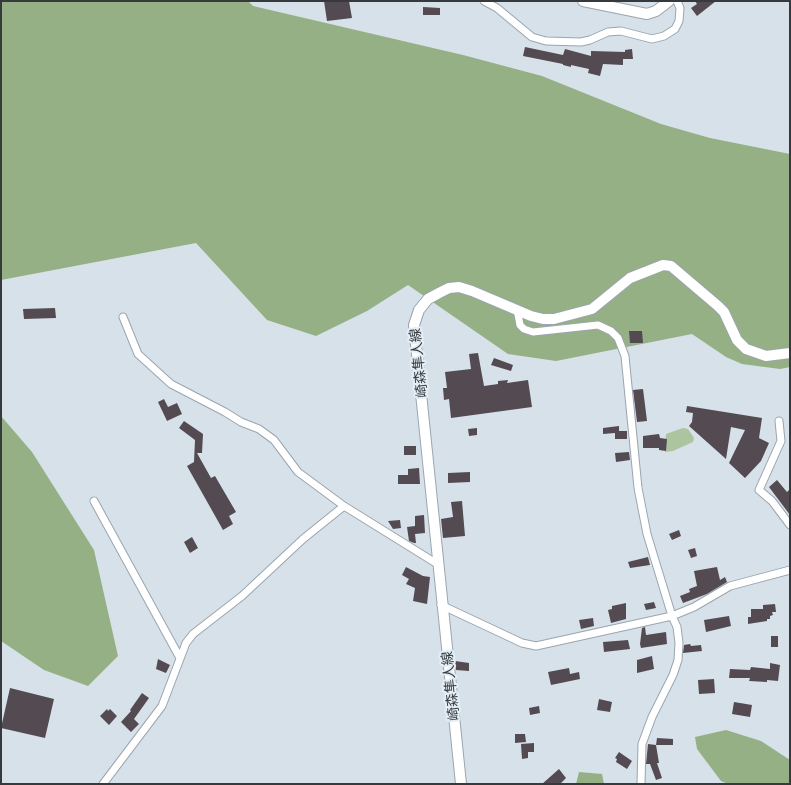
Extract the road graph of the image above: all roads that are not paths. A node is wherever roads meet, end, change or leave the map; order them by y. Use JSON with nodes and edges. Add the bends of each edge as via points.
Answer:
{"nodes":[{"id":1,"x":484,"y":1,"type":"edge"},
{"id":2,"x":582,"y":1,"type":"edge"},
{"id":3,"x":669,"y":1,"type":"edge"},
{"id":4,"x":677,"y":1,"type":"edge"},
{"id":5,"x":517,"y":309,"type":"junction"},
{"id":6,"x":123,"y":317,"type":"dead end"},
{"id":7,"x":790,"y":353,"type":"edge"},
{"id":8,"x":779,"y":421,"type":"dead end"},
{"id":9,"x":94,"y":501,"type":"dead end"},
{"id":10,"x":344,"y":506,"type":"junction"},
{"id":11,"x":790,"y":525,"type":"edge"},
{"id":12,"x":439,"y":565,"type":"junction"},
{"id":13,"x":790,"y":570,"type":"edge"},
{"id":14,"x":441,"y":605,"type":"junction"},
{"id":15,"x":672,"y":616,"type":"junction"},
{"id":16,"x":180,"y":658,"type":"junction"},
{"id":17,"x":103,"y":784,"type":"edge"},
{"id":18,"x":461,"y":784,"type":"edge"},
{"id":19,"x":641,"y":784,"type":"edge"}],
"edges":[{"from":1,"to":4,"type":"street","via":[[497,8],[532,37],[581,42],[600,34],[621,31],[652,39],[664,36],[675,29],[679,21],[680,8]]},
{"from":2,"to":3,"type":"main road","via":[[647,14]]},
{"from":5,"to":7,"type":"main road","name":"崎森隼人線","via":[[543,319],[584,312],[599,304],[630,278],[663,265],[671,266],[724,312],[737,340],[746,349],[766,356]]},
{"from":5,"to":12,"type":"main road","name":"崎森隼人線","via":[[472,290],[449,288],[428,299],[415,320],[414,331]]},
{"from":5,"to":15,"type":"street","via":[[518,318],[524,329],[533,332],[598,325],[611,331],[622,345],[638,488],[648,534]]},
{"from":6,"to":10,"type":"street","via":[[138,354],[171,384],[259,429],[274,440],[298,472]]},
{"from":8,"to":11,"type":"street","via":[[781,441],[759,490],[772,501]]},
{"from":9,"to":16,"type":"street"},
{"from":10,"to":12,"type":"street"},
{"from":10,"to":16,"type":"street","via":[[303,539],[242,596],[193,634]]},
{"from":12,"to":14,"type":"main road","name":"崎森隼人線"},
{"from":13,"to":15,"type":"street","via":[[730,586],[694,607]]},
{"from":14,"to":15,"type":"street","via":[[522,643],[536,646]]},
{"from":14,"to":18,"type":"main road","name":"崎森隼人線"},
{"from":15,"to":19,"type":"street","via":[[677,627],[678,660],[645,732],[642,744]]},
{"from":16,"to":17,"type":"street","via":[[162,706]]}]}
